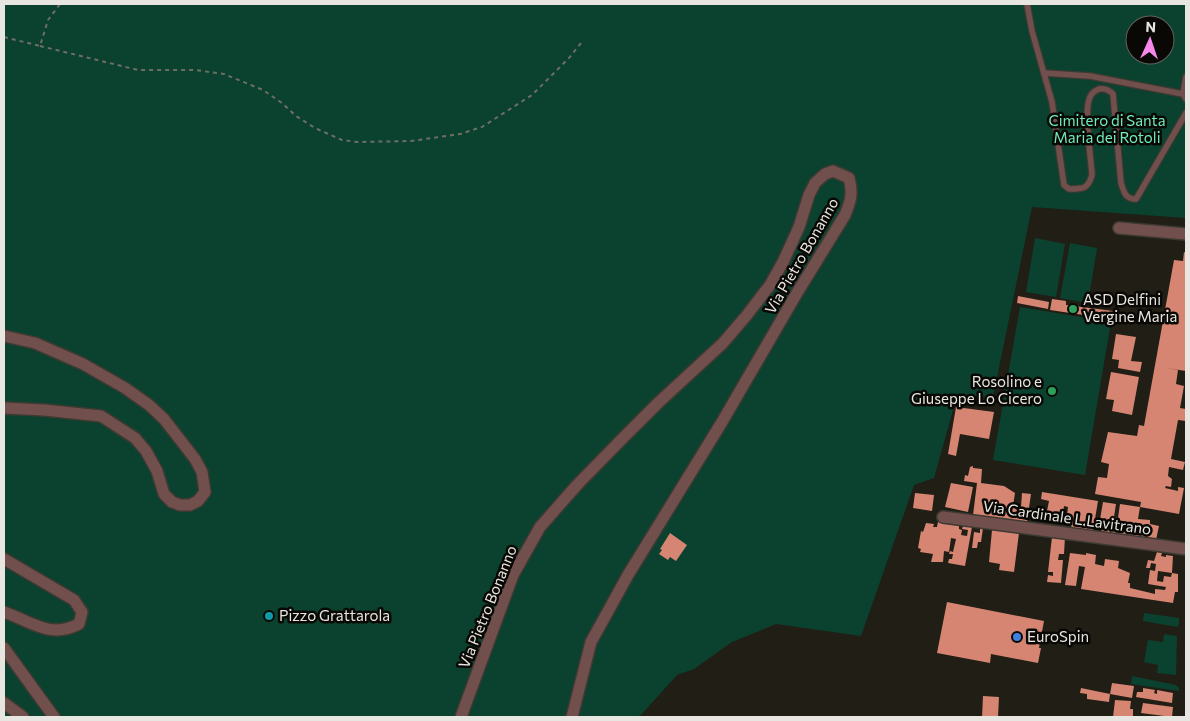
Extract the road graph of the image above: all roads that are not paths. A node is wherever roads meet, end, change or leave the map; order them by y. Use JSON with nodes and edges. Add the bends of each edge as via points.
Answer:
{"nodes":[{"id":1,"x":1027,"y":4,"type":"edge"},
{"id":2,"x":1044,"y":73,"type":"junction"},
{"id":3,"x":1186,"y":77,"type":"edge"},
{"id":4,"x":1185,"y":97,"type":"edge"},
{"id":5,"x":1186,"y":113,"type":"edge"},
{"id":6,"x":1119,"y":228,"type":"dead end"},
{"id":7,"x":1186,"y":234,"type":"edge"},
{"id":8,"x":4,"y":336,"type":"edge"},
{"id":9,"x":4,"y":408,"type":"edge"},
{"id":10,"x":943,"y":517,"type":"dead end"},
{"id":11,"x":1186,"y":549,"type":"edge"},
{"id":12,"x":4,"y":560,"type":"edge"},
{"id":13,"x":4,"y":612,"type":"edge"},
{"id":14,"x":4,"y":648,"type":"edge"},
{"id":15,"x":4,"y":703,"type":"edge"},
{"id":16,"x":23,"y":717,"type":"edge"},
{"id":17,"x":54,"y":717,"type":"edge"},
{"id":18,"x":460,"y":717,"type":"edge"},
{"id":19,"x":572,"y":717,"type":"edge"}],
"edges":[{"from":1,"to":2,"type":"lane"},
{"from":2,"to":4,"type":"lane","via":[[1090,76]]},
{"from":2,"to":5,"type":"lane","via":[[1052,102],[1064,185],[1069,189],[1085,187],[1092,175],[1087,110],[1089,98],[1095,91],[1102,88],[1113,94],[1121,183],[1124,195],[1130,199],[1136,199],[1140,194]]},
{"from":3,"to":4,"type":"lane"},
{"from":6,"to":7,"type":"street"},
{"from":8,"to":9,"type":"street","via":[[36,343],[83,364],[148,405],[194,459],[202,472],[205,492],[190,505],[172,502],[164,494],[146,451],[135,438],[101,416]]},
{"from":10,"to":11,"type":"street","name":"Via Cardinale L.Lavitrano"},
{"from":12,"to":13,"type":"street","via":[[74,600],[82,612],[79,624],[66,631],[44,629]]},
{"from":14,"to":17,"type":"street"},
{"from":15,"to":16,"type":"street"},
{"from":18,"to":19,"type":"street","name":"Via Pietro Bonanno","via":[[514,575],[540,527],[646,415],[723,344],[770,285],[783,262],[815,184],[833,171],[842,174],[849,178],[852,188],[851,202],[845,215],[628,574],[591,642]]}]}
